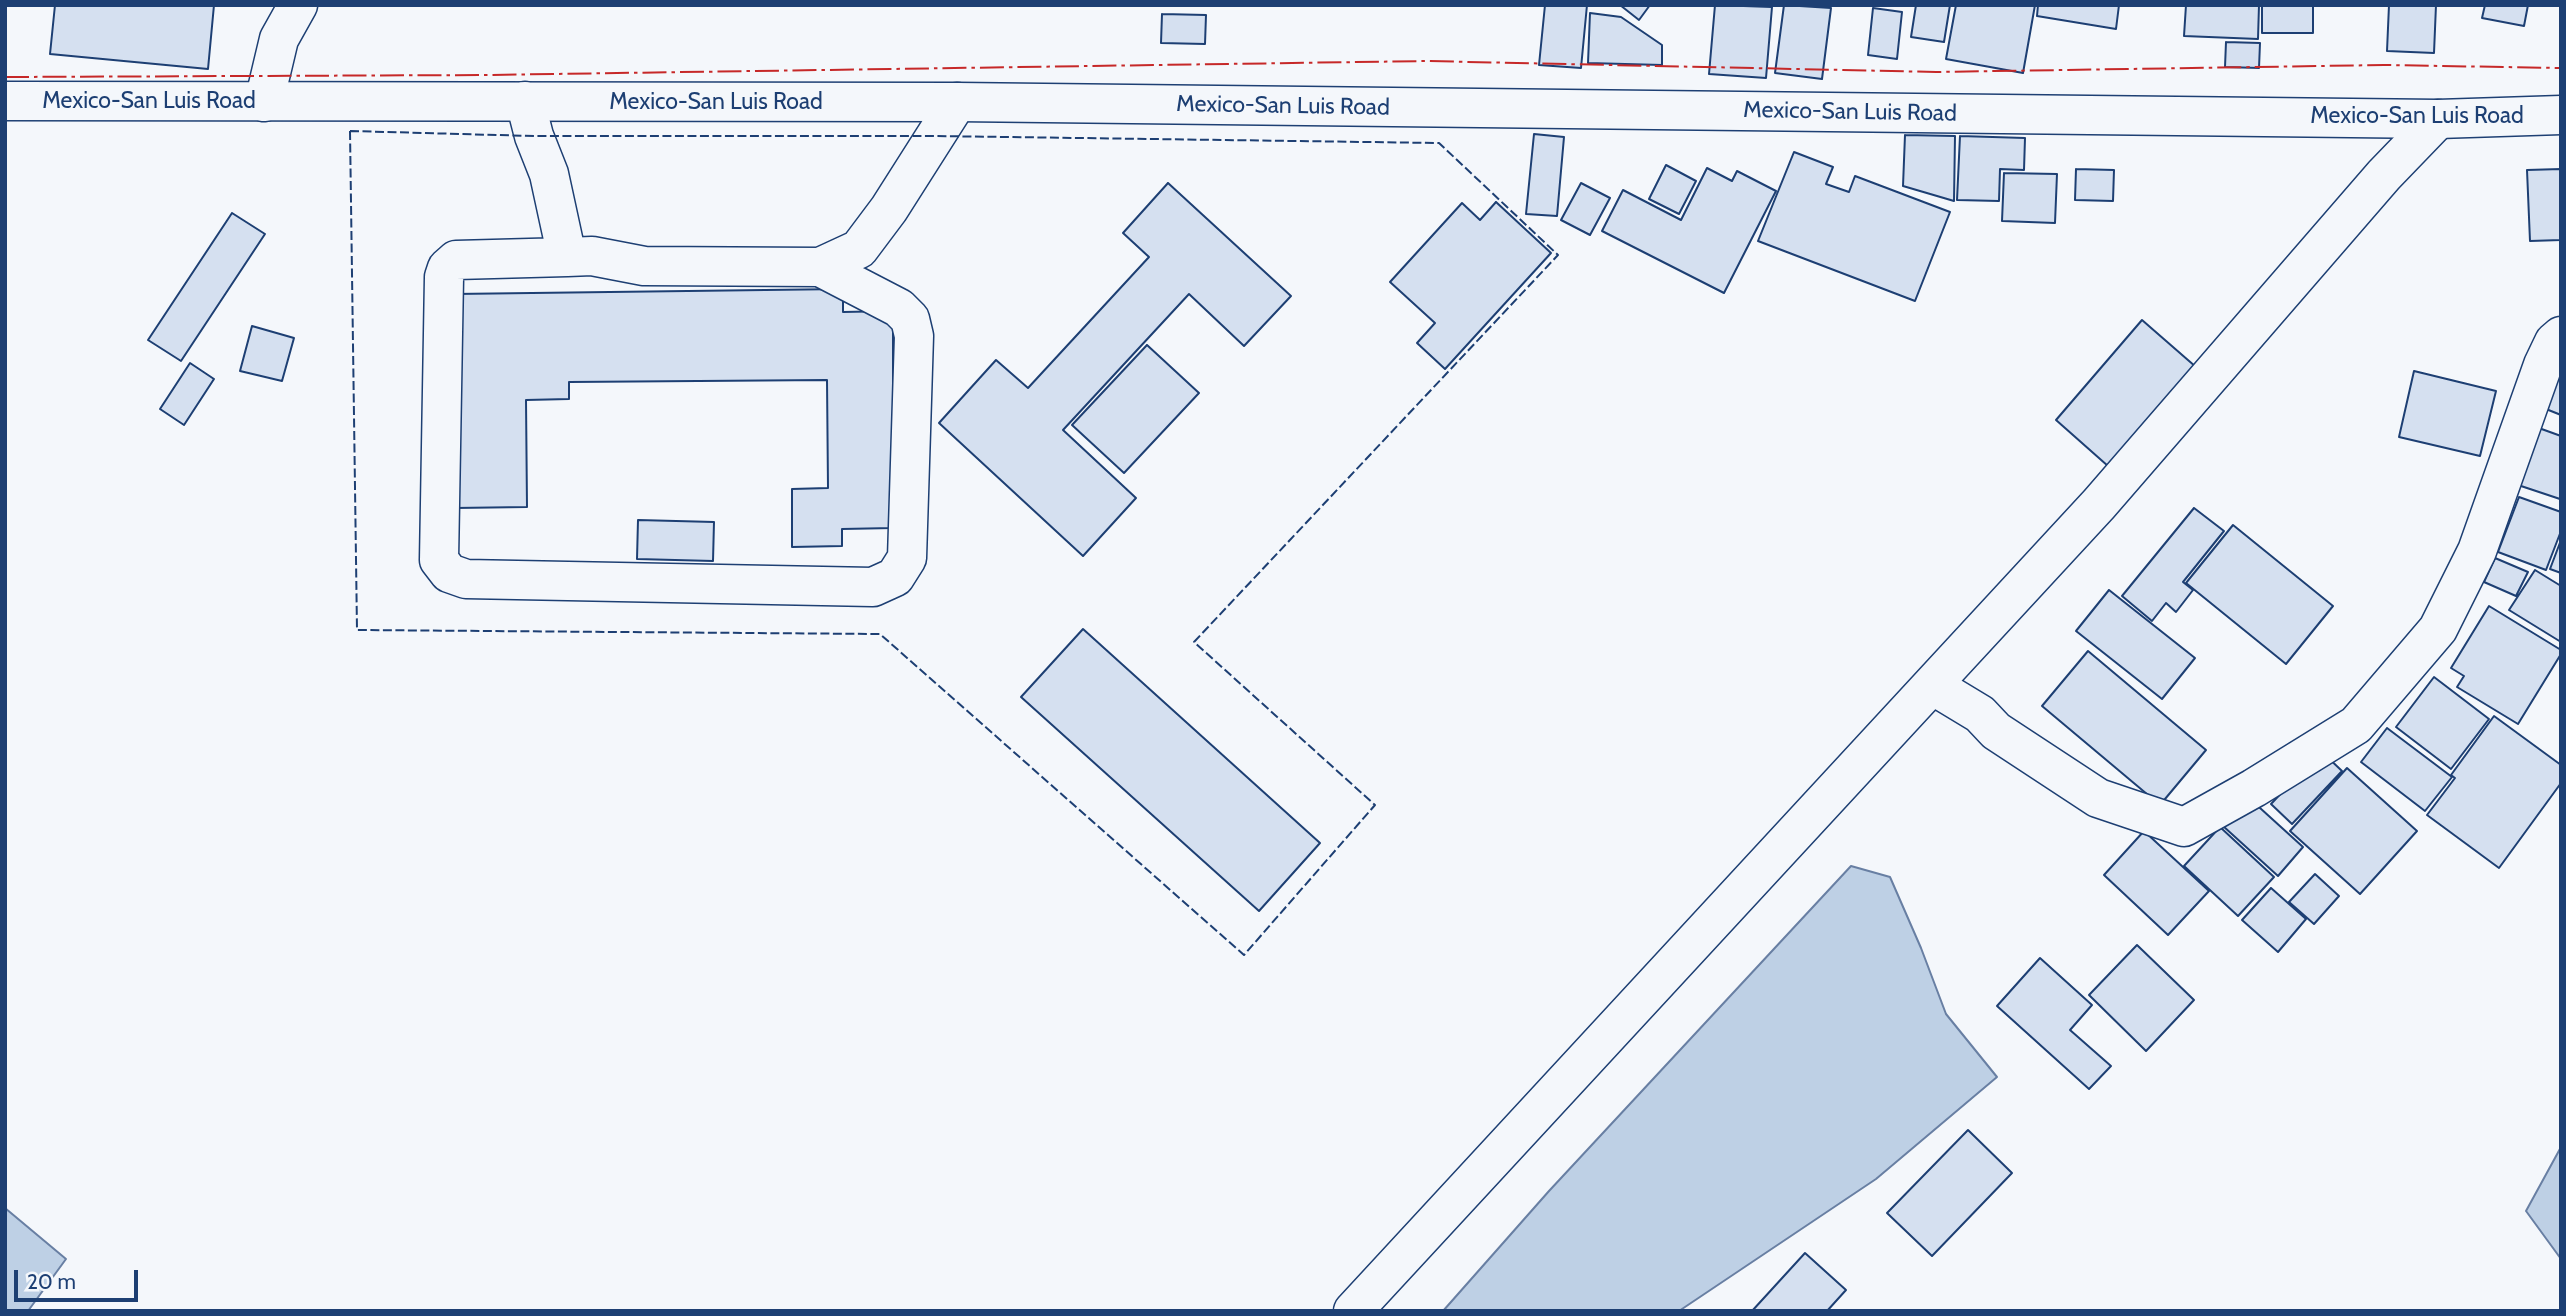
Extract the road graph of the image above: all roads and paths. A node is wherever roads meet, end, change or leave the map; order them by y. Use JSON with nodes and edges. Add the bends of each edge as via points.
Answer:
{"nodes":[{"id":1,"x":298,"y":5,"type":"edge"},
{"id":2,"x":5,"y":101,"type":"edge"},
{"id":3,"x":525,"y":101,"type":"junction"},
{"id":4,"x":264,"y":102,"type":"junction"},
{"id":5,"x":957,"y":102,"type":"junction"},
{"id":6,"x":2560,"y":110,"type":"edge"},
{"id":7,"x":2438,"y":119,"type":"junction"},
{"id":8,"x":567,"y":257,"type":"junction"},
{"id":9,"x":820,"y":267,"type":"junction"},
{"id":10,"x":2561,"y":336,"type":"edge"},
{"id":11,"x":1932,"y":685,"type":"junction"},
{"id":12,"x":1353,"y":1311,"type":"edge"}],
"edges":[{"from":1,"to":4,"type":"main road","via":[[279,39]]},
{"from":2,"to":4,"type":"main road","name":"Mexico-San Luis Road"},
{"from":3,"to":4,"type":"main road","name":"Mexico-San Luis Road"},
{"from":3,"to":5,"type":"main road","name":"Mexico-San Luis Road"},
{"from":3,"to":8,"type":"main road","via":[[549,174]]},
{"from":5,"to":7,"type":"main road","name":"Mexico-San Luis Road"},
{"from":5,"to":9,"type":"main road","via":[[859,248]]},
{"from":6,"to":7,"type":"main road","name":"Mexico-San Luis Road"},
{"from":7,"to":11,"type":"main road","via":[[2384,175],[2099,504]]},
{"from":8,"to":9,"type":"main road","via":[[592,256],[644,266]]},
{"from":8,"to":9,"type":"main road","via":[[456,260],[444,277],[439,560],[449,573],[466,579],[873,587],[895,577],[907,558],[915,336],[910,319],[899,308]]},
{"from":10,"to":11,"type":"main road","via":[[2543,365],[2477,551],[2438,629],[2356,725],[2185,827],[2098,799]]},
{"from":11,"to":12,"type":"main road"}]}
